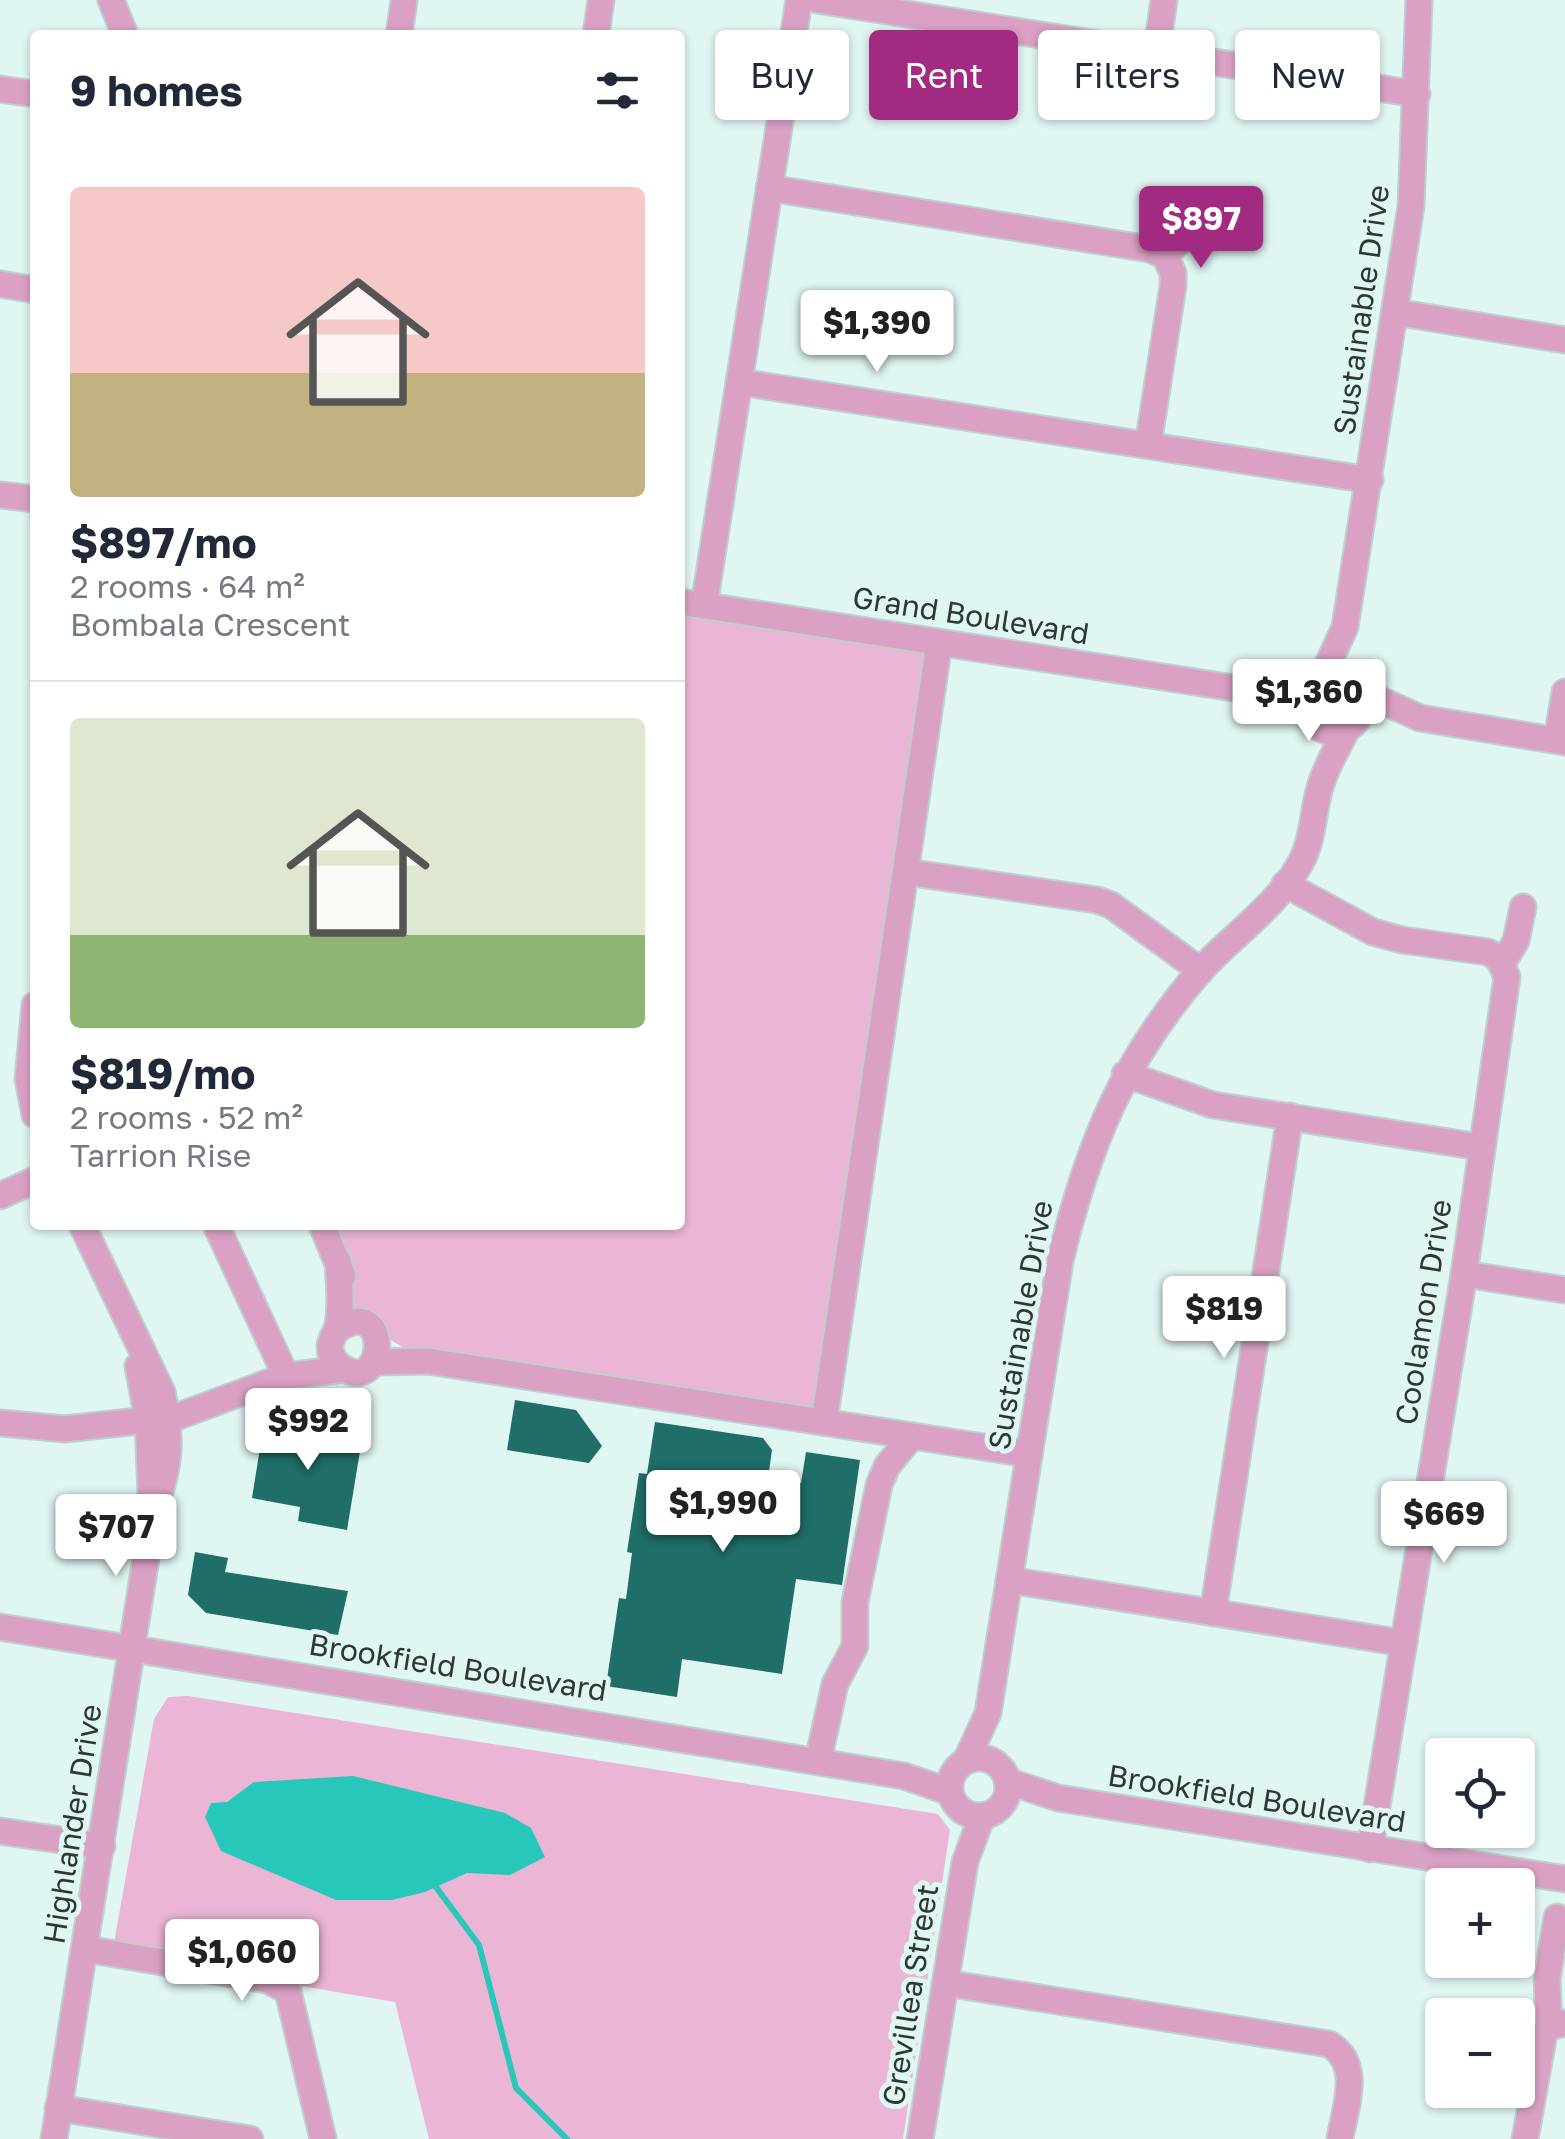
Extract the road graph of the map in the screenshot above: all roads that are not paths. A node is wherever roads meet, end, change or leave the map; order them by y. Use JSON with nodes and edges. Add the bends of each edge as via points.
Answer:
{"nodes":[{"id":1,"x":111,"y":0,"type":"edge"},
{"id":2,"x":404,"y":0,"type":"edge"},
{"id":3,"x":602,"y":0,"type":"edge"},
{"id":4,"x":799,"y":0,"type":"edge"},
{"id":5,"x":818,"y":0,"type":"edge"},
{"id":6,"x":1164,"y":0,"type":"edge"},
{"id":7,"x":1420,"y":0,"type":"edge"},
{"id":8,"x":123,"y":30,"type":"edge"},
{"id":9,"x":400,"y":30,"type":"edge"},
{"id":10,"x":597,"y":30,"type":"edge"},
{"id":11,"x":1160,"y":30,"type":"edge"},
{"id":12,"x":1038,"y":35,"type":"edge"},
{"id":13,"x":1215,"y":63,"type":"edge"},
{"id":14,"x":0,"y":88,"type":"edge"},
{"id":15,"x":30,"y":93,"type":"edge"},
{"id":16,"x":1417,"y":94,"type":"junction"},
{"id":17,"x":769,"y":188,"type":"junction"},
{"id":18,"x":1190,"y":211,"type":"dead end"},
{"id":19,"x":1166,"y":256,"type":"junction"},
{"id":20,"x":0,"y":284,"type":"edge"},
{"id":21,"x":30,"y":289,"type":"edge"},
{"id":22,"x":1395,"y":312,"type":"junction"},
{"id":23,"x":1565,"y":340,"type":"edge"},
{"id":24,"x":739,"y":382,"type":"junction"},
{"id":25,"x":1148,"y":445,"type":"junction"},
{"id":26,"x":1370,"y":480,"type":"junction"},
{"id":27,"x":692,"y":604,"type":"edge"},
{"id":28,"x":1345,"y":628,"type":"junction"},
{"id":29,"x":939,"y":643,"type":"junction"},
{"id":30,"x":1318,"y":681,"type":"junction"},
{"id":31,"x":1355,"y":686,"type":"junction"},
{"id":32,"x":1253,"y":691,"type":"junction"},
{"id":33,"x":1565,"y":692,"type":"edge"},
{"id":34,"x":1420,"y":718,"type":"junction"},
{"id":35,"x":1311,"y":720,"type":"junction"},
{"id":36,"x":1350,"y":727,"type":"junction"},
{"id":37,"x":1561,"y":741,"type":"edge"},
{"id":38,"x":1321,"y":783,"type":"junction"},
{"id":39,"x":906,"y":872,"type":"junction"},
{"id":40,"x":1286,"y":884,"type":"junction"},
{"id":41,"x":1523,"y":906,"type":"dead end"},
{"id":42,"x":1502,"y":964,"type":"junction"},
{"id":43,"x":1201,"y":971,"type":"junction"},
{"id":44,"x":30,"y":1058,"type":"edge"},
{"id":45,"x":1126,"y":1074,"type":"junction"},
{"id":46,"x":30,"y":1089,"type":"edge"},
{"id":47,"x":1290,"y":1116,"type":"junction"},
{"id":48,"x":1480,"y":1147,"type":"junction"},
{"id":49,"x":30,"y":1182,"type":"edge"},
{"id":50,"x":0,"y":1196,"type":"edge"},
{"id":51,"x":84,"y":1230,"type":"edge"},
{"id":52,"x":218,"y":1230,"type":"edge"},
{"id":53,"x":324,"y":1230,"type":"edge"},
{"id":54,"x":1464,"y":1274,"type":"junction"},
{"id":55,"x":1565,"y":1290,"type":"edge"},
{"id":56,"x":351,"y":1332,"type":"junction"},
{"id":57,"x":428,"y":1361,"type":"junction"},
{"id":58,"x":374,"y":1362,"type":"junction"},
{"id":59,"x":344,"y":1369,"type":"junction"},
{"id":60,"x":286,"y":1376,"type":"junction"},
{"id":61,"x":158,"y":1420,"type":"junction"},
{"id":62,"x":0,"y":1422,"type":"edge"},
{"id":63,"x":824,"y":1422,"type":"junction"},
{"id":64,"x":912,"y":1436,"type":"junction"},
{"id":65,"x":1029,"y":1454,"type":"junction"},
{"id":66,"x":1009,"y":1580,"type":"junction"},
{"id":67,"x":1213,"y":1613,"type":"junction"},
{"id":68,"x":0,"y":1627,"type":"edge"},
{"id":69,"x":1404,"y":1642,"type":"junction"},
{"id":70,"x":133,"y":1646,"type":"junction"},
{"id":71,"x":818,"y":1761,"type":"junction"},
{"id":72,"x":978,"y":1787,"type":"junction"},
{"id":73,"x":0,"y":1831,"type":"edge"},
{"id":74,"x":102,"y":1846,"type":"junction"},
{"id":75,"x":1370,"y":1849,"type":"junction"},
{"id":76,"x":1565,"y":1879,"type":"edge"},
{"id":77,"x":1556,"y":1917,"type":"dead end"},
{"id":78,"x":86,"y":1949,"type":"junction"},
{"id":79,"x":944,"y":1982,"type":"junction"},
{"id":80,"x":1557,"y":2025,"type":"edge"},
{"id":81,"x":58,"y":2108,"type":"junction"},
{"id":82,"x":54,"y":2139,"type":"edge"},
{"id":83,"x":250,"y":2139,"type":"edge"},
{"id":84,"x":322,"y":2139,"type":"edge"},
{"id":85,"x":920,"y":2139,"type":"edge"},
{"id":86,"x":1340,"y":2139,"type":"edge"},
{"id":87,"x":1524,"y":2139,"type":"edge"}],
"edges":[{"from":1,"to":8,"type":"street"},
{"from":2,"to":9,"type":"street"},
{"from":3,"to":10,"type":"street"},
{"from":4,"to":17,"type":"street"},
{"from":5,"to":12,"type":"street"},
{"from":6,"to":11,"type":"street"},
{"from":7,"to":16,"type":"street","name":"Sustainable Drive"},
{"from":13,"to":16,"type":"street"},
{"from":14,"to":15,"type":"street"},
{"from":16,"to":22,"type":"street","name":"Sustainable Drive","via":[[1412,206]]},
{"from":17,"to":19,"type":"street"},
{"from":17,"to":24,"type":"street"},
{"from":18,"to":19,"type":"street","via":[[1186,233]]},
{"from":19,"to":25,"type":"street","via":[[1173,286]]},
{"from":20,"to":21,"type":"street"},
{"from":22,"to":23,"type":"street"},
{"from":22,"to":26,"type":"street","name":"Sustainable Drive"},
{"from":24,"to":25,"type":"street"},
{"from":24,"to":27,"type":"street"},
{"from":25,"to":26,"type":"street"},
{"from":26,"to":28,"type":"street","name":"Sustainable Drive"},
{"from":27,"to":29,"type":"street","name":"Grand Boulevard"},
{"from":28,"to":30,"type":"street","name":"Sustainable Drive"},
{"from":28,"to":31,"type":"street","name":"Sustainable Drive"},
{"from":29,"to":32,"type":"street","name":"Grand Boulevard"},
{"from":29,"to":39,"type":"street"},
{"from":30,"to":31,"type":"street","via":[[1337,676]]},
{"from":30,"to":32,"type":"street","name":"Grand Boulevard"},
{"from":30,"to":35,"type":"street","via":[[1306,698]]},
{"from":31,"to":34,"type":"street"},
{"from":31,"to":36,"type":"street","via":[[1362,708]]},
{"from":32,"to":35,"type":"street","name":"Grand Boulevard"},
{"from":33,"to":37,"type":"street"},
{"from":34,"to":36,"type":"street"},
{"from":34,"to":37,"type":"street"},
{"from":35,"to":36,"type":"street","via":[[1329,732]]},
{"from":35,"to":38,"type":"street","name":"Sustainable Drive"},
{"from":36,"to":38,"type":"street","name":"Sustainable Drive"},
{"from":38,"to":40,"type":"street","name":"Sustainable Drive","via":[[1310,840]]},
{"from":39,"to":43,"type":"street","via":[[1097,900]]},
{"from":39,"to":63,"type":"street"},
{"from":40,"to":42,"type":"street","via":[[1374,932],[1481,950]]},
{"from":40,"to":43,"type":"street","name":"Sustainable Drive"},
{"from":41,"to":42,"type":"street","name":"Coolamon Drive","via":[[1516,941]]},
{"from":42,"to":48,"type":"street","name":"Coolamon Drive","via":[[1506,985]]},
{"from":43,"to":45,"type":"street","name":"Sustainable Drive"},
{"from":44,"to":46,"type":"street"},
{"from":45,"to":47,"type":"street","via":[[1213,1105]]},
{"from":45,"to":65,"type":"street","name":"Sustainable Drive","via":[[1076,1194]]},
{"from":47,"to":48,"type":"street"},
{"from":47,"to":67,"type":"street"},
{"from":48,"to":54,"type":"street","name":"Coolamon Drive"},
{"from":49,"to":50,"type":"street"},
{"from":51,"to":61,"type":"street","name":"Highlander Drive","via":[[130,1329]]},
{"from":52,"to":60,"type":"street"},
{"from":53,"to":56,"type":"street","via":[[338,1261]]},
{"from":54,"to":55,"type":"street"},
{"from":54,"to":69,"type":"street","name":"Coolamon Drive"},
{"from":56,"to":57,"type":"street"},
{"from":56,"to":58,"type":"street","via":[[379,1347]]},
{"from":56,"to":59,"type":"street","via":[[333,1358]]},
{"from":56,"to":60,"type":"street"},
{"from":57,"to":58,"type":"street"},
{"from":57,"to":63,"type":"street"},
{"from":58,"to":59,"type":"street"},
{"from":59,"to":60,"type":"street"},
{"from":60,"to":61,"type":"street"},
{"from":61,"to":62,"type":"street","via":[[65,1429]]},
{"from":61,"to":70,"type":"street","name":"Highlander Drive","via":[[152,1520]]},
{"from":63,"to":64,"type":"street"},
{"from":64,"to":65,"type":"street"},
{"from":64,"to":71,"type":"street","via":[[879,1485],[855,1602],[855,1646],[835,1684]]},
{"from":65,"to":66,"type":"street","name":"Sustainable Drive"},
{"from":66,"to":67,"type":"street"},
{"from":66,"to":72,"type":"street","name":"Sustainable Drive"},
{"from":67,"to":69,"type":"street"},
{"from":68,"to":70,"type":"street","name":"Brookfield Boulevard"},
{"from":69,"to":75,"type":"street","name":"Coolamon Drive"},
{"from":70,"to":71,"type":"street","name":"Brookfield Boulevard"},
{"from":70,"to":74,"type":"street","name":"Highlander Drive"},
{"from":71,"to":72,"type":"street","name":"Brookfield Boulevard"},
{"from":72,"to":75,"type":"street","name":"Brookfield Boulevard"},
{"from":72,"to":79,"type":"street","name":"Grevillea Street"},
{"from":73,"to":74,"type":"street"},
{"from":74,"to":78,"type":"street","name":"Highlander Drive"},
{"from":75,"to":76,"type":"street","name":"Brookfield Boulevard"},
{"from":77,"to":80,"type":"street","via":[[1547,1979]]},
{"from":78,"to":81,"type":"street","name":"Highlander Drive"},
{"from":78,"to":84,"type":"street","via":[[268,1980],[288,1991]]},
{"from":79,"to":85,"type":"street","name":"Grevillea Street"},
{"from":79,"to":86,"type":"street","via":[[1329,2044],[1350,2070]]},
{"from":80,"to":87,"type":"street","via":[[1540,2045]]},
{"from":81,"to":82,"type":"street","name":"Highlander Drive"},
{"from":81,"to":83,"type":"street"}]}
